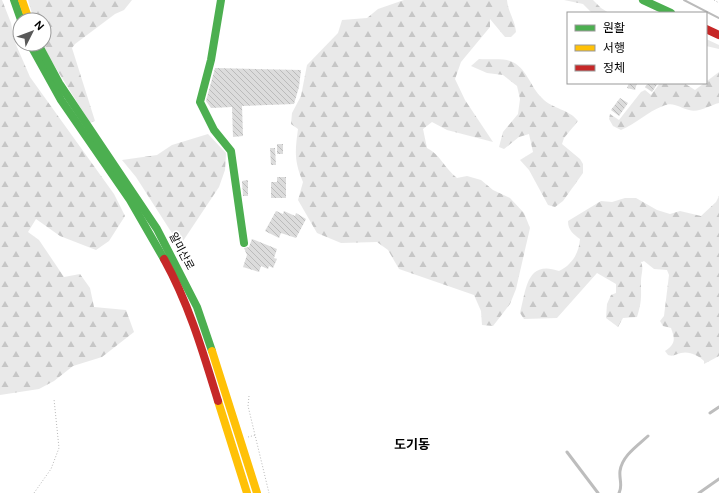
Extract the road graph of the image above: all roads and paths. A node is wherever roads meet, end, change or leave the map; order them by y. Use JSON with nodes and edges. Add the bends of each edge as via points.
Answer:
{"nodes":[{"id":1,"x":14,"y":0,"type":"edge"},
{"id":2,"x":22,"y":0,"type":"edge"},
{"id":3,"x":221,"y":0,"type":"edge"},
{"id":4,"x":643,"y":0,"type":"edge"},
{"id":5,"x":714,"y":0,"type":"edge"},
{"id":6,"x":719,"y":2,"type":"edge"},
{"id":7,"x":18,"y":12,"type":"edge"},
{"id":8,"x":26,"y":12,"type":"edge"},
{"id":9,"x":669,"y":12,"type":"edge"},
{"id":10,"x":707,"y":29,"type":"edge"},
{"id":11,"x":719,"y":35,"type":"edge"},
{"id":12,"x":34,"y":52,"type":"edge"},
{"id":13,"x":42,"y":52,"type":"edge"},
{"id":14,"x":244,"y":243,"type":"dead end"},
{"id":15,"x":249,"y":396,"type":"dead end"},
{"id":16,"x":54,"y":399,"type":"dead end"},
{"id":17,"x":719,"y":407,"type":"edge"},
{"id":18,"x":710,"y":413,"type":"dead end"},
{"id":19,"x":256,"y":435,"type":"junction"},
{"id":20,"x":648,"y":436,"type":"dead end"},
{"id":21,"x":248,"y":437,"type":"dead end"},
{"id":22,"x":567,"y":452,"type":"dead end"},
{"id":23,"x":719,"y":480,"type":"edge"},
{"id":24,"x":34,"y":493,"type":"edge"},
{"id":25,"x":247,"y":493,"type":"edge"},
{"id":26,"x":256,"y":493,"type":"edge"},
{"id":27,"x":269,"y":493,"type":"edge"},
{"id":28,"x":598,"y":493,"type":"edge"},
{"id":29,"x":619,"y":493,"type":"edge"},
{"id":30,"x":699,"y":493,"type":"edge"}],
"edges":[{"from":1,"to":7,"type":"main road"},
{"from":2,"to":8,"type":"main road"},
{"from":3,"to":14,"type":"main road","via":[[211,60],[200,102],[214,130],[231,151]]},
{"from":4,"to":9,"type":"main road"},
{"from":5,"to":6,"type":"path"},
{"from":10,"to":11,"type":"main road"},
{"from":12,"to":25,"type":"main road","name":"알미산로","via":[[61,100],[130,200],[175,279],[196,326]]},
{"from":13,"to":26,"type":"main road","name":"알미산로","via":[[59,83],[157,229],[183,276],[214,354]]},
{"from":15,"to":19,"type":"path","via":[[248,406]]},
{"from":16,"to":24,"type":"path","via":[[59,448],[51,469]]},
{"from":17,"to":18,"type":"lane"},
{"from":19,"to":21,"type":"path"},
{"from":19,"to":27,"type":"path"},
{"from":20,"to":29,"type":"lane","via":[[622,463]]},
{"from":22,"to":28,"type":"lane"},
{"from":23,"to":30,"type":"lane"}]}
